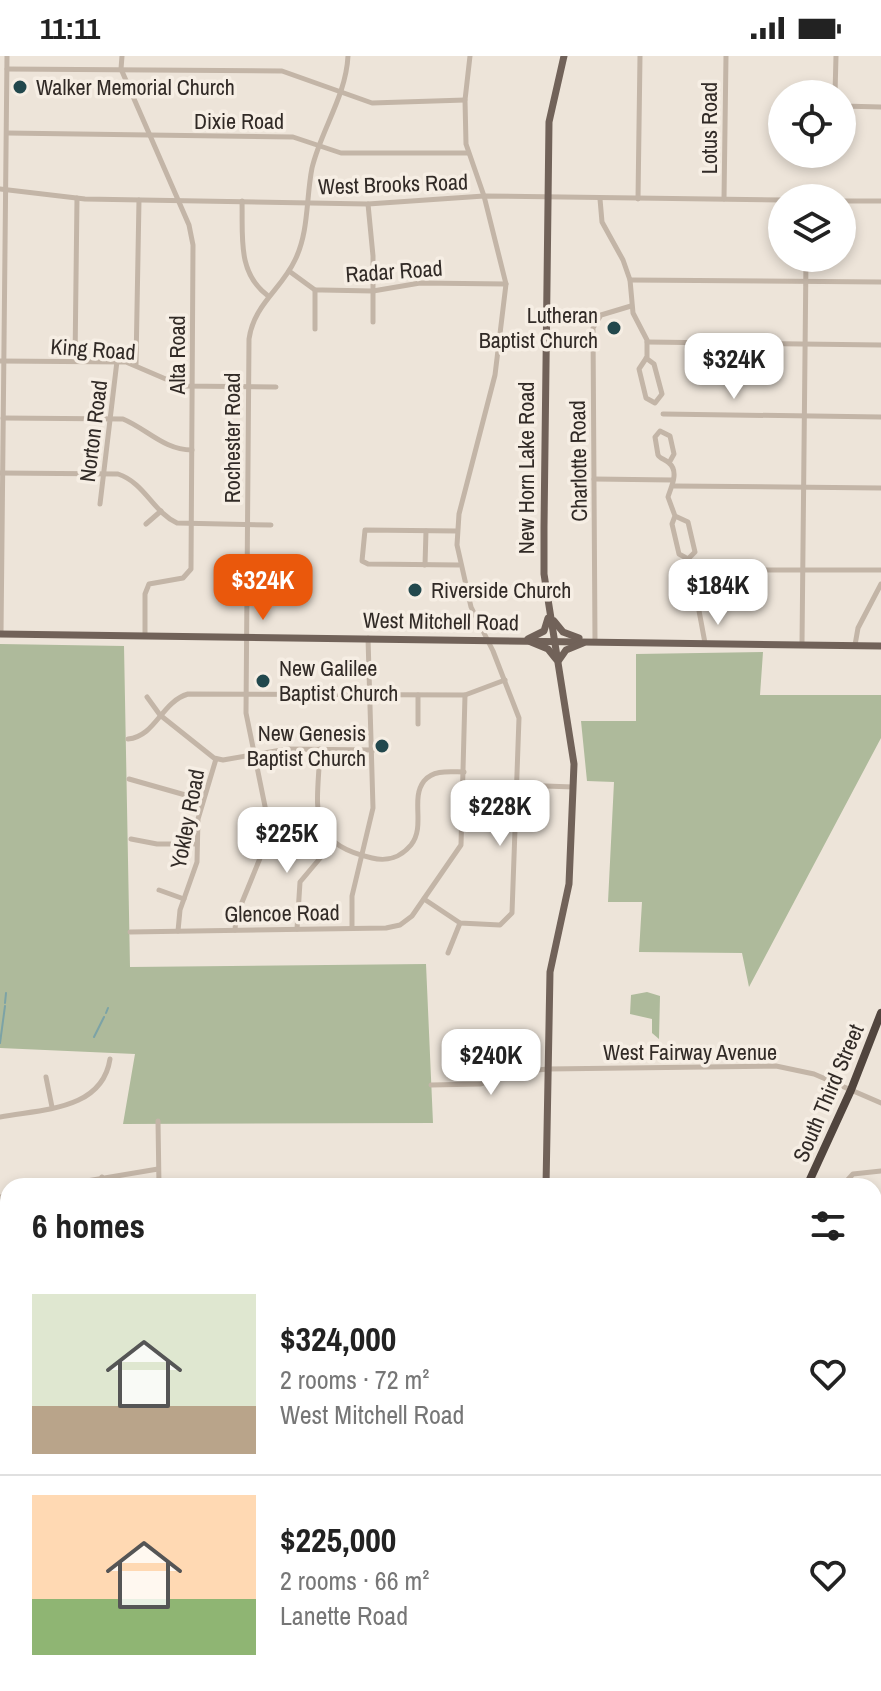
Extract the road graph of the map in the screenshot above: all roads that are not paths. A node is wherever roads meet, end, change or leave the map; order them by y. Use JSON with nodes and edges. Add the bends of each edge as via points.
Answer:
{"nodes":[{"id":1,"x":7,"y":56,"type":"edge"},
{"id":2,"x":122,"y":56,"type":"edge"},
{"id":3,"x":348,"y":56,"type":"edge"},
{"id":4,"x":470,"y":56,"type":"edge"},
{"id":5,"x":564,"y":56,"type":"edge"},
{"id":6,"x":640,"y":56,"type":"edge"},
{"id":7,"x":726,"y":56,"type":"edge"},
{"id":8,"x":836,"y":56,"type":"edge"},
{"id":9,"x":7,"y":69,"type":"junction"},
{"id":10,"x":121,"y":69,"type":"junction"},
{"id":11,"x":835,"y":80,"type":"edge"},
{"id":12,"x":340,"y":92,"type":"junction"},
{"id":13,"x":465,"y":100,"type":"junction"},
{"id":14,"x":856,"y":106,"type":"edge"},
{"id":15,"x":881,"y":107,"type":"edge"},
{"id":16,"x":7,"y":133,"type":"junction"},
{"id":17,"x":149,"y":137,"type":"junction"},
{"id":18,"x":320,"y":145,"type":"junction"},
{"id":19,"x":468,"y":153,"type":"junction"},
{"id":20,"x":3,"y":189,"type":"edge"},
{"id":21,"x":484,"y":196,"type":"junction"},
{"id":22,"x":549,"y":197,"type":"junction"},
{"id":23,"x":77,"y":198,"type":"junction"},
{"id":24,"x":600,"y":199,"type":"junction"},
{"id":25,"x":638,"y":199,"type":"junction"},
{"id":26,"x":724,"y":199,"type":"junction"},
{"id":27,"x":139,"y":200,"type":"junction"},
{"id":28,"x":179,"y":200,"type":"junction"},
{"id":29,"x":768,"y":200,"type":"edge"},
{"id":30,"x":242,"y":201,"type":"junction"},
{"id":31,"x":856,"y":201,"type":"edge"},
{"id":32,"x":881,"y":201,"type":"edge"},
{"id":33,"x":308,"y":203,"type":"junction"},
{"id":34,"x":368,"y":204,"type":"junction"},
{"id":35,"x":3,"y":247,"type":"edge"},
{"id":36,"x":289,"y":271,"type":"junction"},
{"id":37,"x":806,"y":272,"type":"edge"},
{"id":38,"x":630,"y":280,"type":"junction"},
{"id":39,"x":806,"y":282,"type":"junction"},
{"id":40,"x":881,"y":282,"type":"edge"},
{"id":41,"x":506,"y":284,"type":"junction"},
{"id":42,"x":315,"y":290,"type":"junction"},
{"id":43,"x":373,"y":291,"type":"junction"},
{"id":44,"x":267,"y":295,"type":"junction"},
{"id":45,"x":2,"y":304,"type":"edge"},
{"id":46,"x":631,"y":306,"type":"junction"},
{"id":47,"x":373,"y":322,"type":"dead end"},
{"id":48,"x":315,"y":329,"type":"dead end"},
{"id":49,"x":647,"y":342,"type":"junction"},
{"id":50,"x":805,"y":344,"type":"junction"},
{"id":51,"x":881,"y":345,"type":"edge"},
{"id":52,"x":646,"y":358,"type":"junction"},
{"id":53,"x":2,"y":361,"type":"edge"},
{"id":54,"x":75,"y":361,"type":"junction"},
{"id":55,"x":117,"y":361,"type":"junction"},
{"id":56,"x":136,"y":364,"type":"junction"},
{"id":57,"x":192,"y":386,"type":"junction"},
{"id":58,"x":248,"y":387,"type":"junction"},
{"id":59,"x":276,"y":387,"type":"dead end"},
{"id":60,"x":663,"y":414,"type":"dead end"},
{"id":61,"x":804,"y":416,"type":"junction"},
{"id":62,"x":881,"y":417,"type":"edge"},
{"id":63,"x":3,"y":418,"type":"junction"},
{"id":64,"x":108,"y":419,"type":"junction"},
{"id":65,"x":192,"y":450,"type":"junction"},
{"id":66,"x":669,"y":463,"type":"junction"},
{"id":67,"x":1,"y":473,"type":"edge"},
{"id":68,"x":104,"y":473,"type":"junction"},
{"id":69,"x":594,"y":479,"type":"junction"},
{"id":70,"x":673,"y":483,"type":"junction"},
{"id":71,"x":804,"y":487,"type":"junction"},
{"id":72,"x":881,"y":488,"type":"edge"},
{"id":73,"x":100,"y":504,"type":"dead end"},
{"id":74,"x":161,"y":511,"type":"junction"},
{"id":75,"x":675,"y":516,"type":"junction"},
{"id":76,"x":146,"y":524,"type":"dead end"},
{"id":77,"x":191,"y":525,"type":"junction"},
{"id":78,"x":247,"y":525,"type":"junction"},
{"id":79,"x":271,"y":525,"type":"dead end"},
{"id":80,"x":426,"y":531,"type":"junction"},
{"id":81,"x":457,"y":531,"type":"junction"},
{"id":82,"x":425,"y":565,"type":"junction"},
{"id":83,"x":459,"y":565,"type":"junction"},
{"id":84,"x":803,"y":569,"type":"junction"},
{"id":85,"x":881,"y":570,"type":"edge"},
{"id":86,"x":1,"y":571,"type":"edge"},
{"id":87,"x":881,"y":584,"type":"edge"},
{"id":88,"x":549,"y":608,"type":"junction"},
{"id":89,"x":1,"y":634,"type":"edge"},
{"id":90,"x":145,"y":636,"type":"junction"},
{"id":91,"x":246,"y":637,"type":"junction"},
{"id":92,"x":368,"y":638,"type":"junction"},
{"id":93,"x":488,"y":640,"type":"junction"},
{"id":94,"x":525,"y":640,"type":"junction"},
{"id":95,"x":555,"y":641,"type":"junction"},
{"id":96,"x":592,"y":641,"type":"junction"},
{"id":97,"x":705,"y":643,"type":"junction"},
{"id":98,"x":802,"y":644,"type":"junction"},
{"id":99,"x":855,"y":645,"type":"junction"},
{"id":100,"x":881,"y":646,"type":"edge"},
{"id":101,"x":558,"y":662,"type":"junction"},
{"id":102,"x":505,"y":680,"type":"junction"},
{"id":103,"x":246,"y":694,"type":"junction"},
{"id":104,"x":367,"y":695,"type":"junction"},
{"id":105,"x":418,"y":695,"type":"junction"},
{"id":106,"x":465,"y":695,"type":"junction"},
{"id":107,"x":147,"y":697,"type":"dead end"},
{"id":108,"x":160,"y":715,"type":"junction"},
{"id":109,"x":418,"y":724,"type":"dead end"},
{"id":110,"x":128,"y":739,"type":"dead end"},
{"id":111,"x":320,"y":749,"type":"junction"},
{"id":112,"x":374,"y":750,"type":"junction"},
{"id":113,"x":255,"y":756,"type":"junction"},
{"id":114,"x":216,"y":759,"type":"junction"},
{"id":115,"x":464,"y":772,"type":"junction"},
{"id":116,"x":129,"y":779,"type":"dead end"},
{"id":117,"x":518,"y":785,"type":"junction"},
{"id":118,"x":573,"y":787,"type":"junction"},
{"id":119,"x":203,"y":800,"type":"junction"},
{"id":120,"x":131,"y":839,"type":"dead end"},
{"id":121,"x":197,"y":844,"type":"junction"},
{"id":122,"x":332,"y":844,"type":"junction"},
{"id":123,"x":362,"y":856,"type":"junction"},
{"id":124,"x":159,"y":890,"type":"dead end"},
{"id":125,"x":184,"y":899,"type":"junction"},
{"id":126,"x":424,"y":899,"type":"junction"},
{"id":127,"x":460,"y":923,"type":"junction"},
{"id":128,"x":352,"y":928,"type":"junction"},
{"id":129,"x":297,"y":929,"type":"junction"},
{"id":130,"x":235,"y":930,"type":"junction"},
{"id":131,"x":178,"y":931,"type":"junction"},
{"id":132,"x":130,"y":932,"type":"dead end"},
{"id":133,"x":448,"y":953,"type":"dead end"},
{"id":134,"x":881,"y":1013,"type":"edge"},
{"id":135,"x":110,"y":1059,"type":"dead end"},
{"id":136,"x":548,"y":1069,"type":"junction"},
{"id":137,"x":46,"y":1077,"type":"dead end"},
{"id":138,"x":431,"y":1085,"type":"dead end"},
{"id":139,"x":851,"y":1090,"type":"junction"},
{"id":140,"x":881,"y":1103,"type":"edge"},
{"id":141,"x":52,"y":1107,"type":"junction"},
{"id":142,"x":0,"y":1117,"type":"edge"},
{"id":143,"x":158,"y":1121,"type":"dead end"},
{"id":144,"x":158,"y":1169,"type":"junction"},
{"id":145,"x":881,"y":1171,"type":"edge"},
{"id":146,"x":102,"y":1177,"type":"joint"},
{"id":147,"x":97,"y":1178,"type":"edge"},
{"id":148,"x":159,"y":1178,"type":"edge"},
{"id":149,"x":546,"y":1178,"type":"edge"},
{"id":150,"x":811,"y":1178,"type":"edge"},
{"id":151,"x":849,"y":1178,"type":"edge"}],
"edges":[{"from":1,"to":9,"type":"street"},
{"from":2,"to":10,"type":"street","name":"Alta Road"},
{"from":3,"to":12,"type":"street","name":"Rochester Road"},
{"from":4,"to":13,"type":"street"},
{"from":5,"to":22,"type":"main road","name":"New Horn Lake Road","via":[[549,122]]},
{"from":6,"to":25,"type":"street"},
{"from":7,"to":26,"type":"street","name":"Lotus Road"},
{"from":8,"to":11,"type":"street"},
{"from":9,"to":10,"type":"street"},
{"from":9,"to":16,"type":"street"},
{"from":10,"to":12,"type":"street","via":[[282,71]]},
{"from":10,"to":17,"type":"street","name":"Alta Road"},
{"from":12,"to":13,"type":"street","via":[[372,103]]},
{"from":12,"to":18,"type":"street","name":"Rochester Road"},
{"from":13,"to":19,"type":"street"},
{"from":14,"to":15,"type":"street"},
{"from":16,"to":17,"type":"street","name":"Dixie Road"},
{"from":16,"to":20,"type":"street"},
{"from":17,"to":18,"type":"street","name":"Dixie Road","via":[[293,137]]},
{"from":17,"to":28,"type":"street","name":"Alta Road"},
{"from":18,"to":19,"type":"street","name":"Dixie Road","via":[[341,153]]},
{"from":18,"to":33,"type":"street","name":"Rochester Road"},
{"from":19,"to":21,"type":"street"},
{"from":20,"to":23,"type":"street","name":"West Brooks Road"},
{"from":20,"to":35,"type":"street"},
{"from":21,"to":22,"type":"street","name":"West Brooks Road"},
{"from":21,"to":34,"type":"street","name":"West Brooks Road"},
{"from":21,"to":41,"type":"street"},
{"from":22,"to":24,"type":"street","name":"West Brooks Road"},
{"from":22,"to":88,"type":"main road","name":"New Horn Lake Road","via":[[543,470]]},
{"from":23,"to":27,"type":"street","name":"West Brooks Road"},
{"from":23,"to":54,"type":"street"},
{"from":24,"to":25,"type":"street","name":"West Brooks Road"},
{"from":24,"to":38,"type":"street","via":[[602,222]]},
{"from":25,"to":26,"type":"street","name":"West Brooks Road"},
{"from":26,"to":29,"type":"street","name":"West Brooks Road"},
{"from":27,"to":28,"type":"street","name":"West Brooks Road"},
{"from":27,"to":56,"type":"street"},
{"from":28,"to":30,"type":"street","name":"West Brooks Road"},
{"from":28,"to":57,"type":"street","name":"Alta Road","via":[[193,242]]},
{"from":30,"to":33,"type":"street","name":"West Brooks Road"},
{"from":30,"to":44,"type":"street","via":[[244,263],[251,280]]},
{"from":31,"to":32,"type":"street"},
{"from":33,"to":34,"type":"street","name":"West Brooks Road"},
{"from":33,"to":36,"type":"street","name":"Rochester Road","via":[[301,245]]},
{"from":34,"to":43,"type":"street"},
{"from":35,"to":45,"type":"street"},
{"from":36,"to":42,"type":"street","name":"Radar Road"},
{"from":36,"to":44,"type":"street","name":"Rochester Road"},
{"from":37,"to":39,"type":"street"},
{"from":38,"to":39,"type":"street"},
{"from":38,"to":46,"type":"street"},
{"from":39,"to":40,"type":"street"},
{"from":39,"to":50,"type":"street"},
{"from":41,"to":43,"type":"street","name":"Radar Road","via":[[420,283]]},
{"from":41,"to":81,"type":"street","via":[[495,375]]},
{"from":42,"to":43,"type":"street","name":"Radar Road"},
{"from":42,"to":48,"type":"street"},
{"from":43,"to":47,"type":"street"},
{"from":44,"to":58,"type":"street","name":"Rochester Road","via":[[251,327]]},
{"from":45,"to":53,"type":"street"},
{"from":46,"to":49,"type":"street"},
{"from":46,"to":69,"type":"street","name":"Charlotte Road","via":[[601,315],[593,328]]},
{"from":49,"to":50,"type":"street"},
{"from":49,"to":52,"type":"street"},
{"from":50,"to":51,"type":"street"},
{"from":50,"to":61,"type":"street"},
{"from":52,"to":52,"type":"street","via":[[639,369],[646,398],[655,403],[661,393],[654,364]]},
{"from":53,"to":54,"type":"street","name":"King Road"},
{"from":53,"to":63,"type":"street"},
{"from":54,"to":55,"type":"street","name":"King Road"},
{"from":55,"to":56,"type":"street","name":"King Road"},
{"from":55,"to":64,"type":"street","name":"Norton Road"},
{"from":56,"to":57,"type":"street","name":"King Road","via":[[170,383]]},
{"from":57,"to":58,"type":"street","name":"King Road"},
{"from":57,"to":65,"type":"street","name":"Alta Road"},
{"from":58,"to":59,"type":"street","name":"King Road"},
{"from":58,"to":78,"type":"street","name":"Rochester Road"},
{"from":60,"to":61,"type":"street"},
{"from":61,"to":62,"type":"street"},
{"from":61,"to":71,"type":"street"},
{"from":63,"to":64,"type":"street"},
{"from":63,"to":67,"type":"street"},
{"from":64,"to":65,"type":"street","via":[[123,419],[170,447]]},
{"from":64,"to":68,"type":"street","name":"Norton Road"},
{"from":65,"to":77,"type":"street","name":"Alta Road"},
{"from":66,"to":66,"type":"street","via":[[674,454],[670,436],[660,431],[655,437],[658,455]]},
{"from":66,"to":70,"type":"street"},
{"from":67,"to":68,"type":"street"},
{"from":67,"to":86,"type":"street"},
{"from":68,"to":73,"type":"street","name":"Norton Road"},
{"from":68,"to":74,"type":"street","via":[[132,480]]},
{"from":69,"to":70,"type":"street"},
{"from":69,"to":96,"type":"street","name":"Charlotte Road"},
{"from":70,"to":71,"type":"street"},
{"from":70,"to":75,"type":"street","via":[[668,497]]},
{"from":71,"to":72,"type":"street"},
{"from":71,"to":84,"type":"street"},
{"from":74,"to":76,"type":"street"},
{"from":74,"to":77,"type":"street","via":[[174,522]]},
{"from":75,"to":75,"type":"street","via":[[679,554],[688,559],[695,552],[688,522]]},
{"from":77,"to":78,"type":"street"},
{"from":77,"to":90,"type":"street","name":"Alta Road","via":[[191,569],[183,578],[149,584]]},
{"from":78,"to":79,"type":"street"},
{"from":78,"to":91,"type":"street","name":"Rochester Road"},
{"from":80,"to":81,"type":"street"},
{"from":80,"to":82,"type":"street"},
{"from":80,"to":82,"type":"street","via":[[362,534],[363,563]]},
{"from":81,"to":83,"type":"street"},
{"from":82,"to":83,"type":"street"},
{"from":83,"to":93,"type":"street"},
{"from":84,"to":85,"type":"street"},
{"from":84,"to":97,"type":"street","via":[[701,571],[696,595]]},
{"from":84,"to":98,"type":"street"},
{"from":86,"to":89,"type":"street"},
{"from":87,"to":99,"type":"street","via":[[857,630]]},
{"from":88,"to":94,"type":"main road","via":[[546,629]]},
{"from":88,"to":95,"type":"main road","name":"New Horn Lake Road"},
{"from":88,"to":96,"type":"main road","via":[[561,630]]},
{"from":89,"to":90,"type":"main road","name":"West Mitchell Road"},
{"from":90,"to":91,"type":"main road","name":"West Mitchell Road"},
{"from":91,"to":92,"type":"main road","name":"West Mitchell Road"},
{"from":91,"to":103,"type":"street","name":"Rochester Road"},
{"from":92,"to":93,"type":"main road","name":"West Mitchell Road"},
{"from":92,"to":104,"type":"street"},
{"from":93,"to":94,"type":"main road","name":"West Mitchell Road"},
{"from":93,"to":102,"type":"street"},
{"from":94,"to":95,"type":"main road","name":"West Mitchell Road"},
{"from":94,"to":101,"type":"main road","via":[[548,649]]},
{"from":95,"to":96,"type":"main road","name":"West Mitchell Road"},
{"from":95,"to":101,"type":"main road","name":"New Horn Lake Road"},
{"from":96,"to":97,"type":"main road","name":"West Mitchell Road"},
{"from":96,"to":101,"type":"main road","via":[[568,648]]},
{"from":97,"to":98,"type":"main road","name":"West Mitchell Road"},
{"from":98,"to":99,"type":"main road","name":"West Mitchell Road"},
{"from":99,"to":100,"type":"main road","name":"West Mitchell Road"},
{"from":101,"to":118,"type":"main road","name":"New Horn Lake Road","via":[[572,743]]},
{"from":102,"to":106,"type":"street"},
{"from":102,"to":117,"type":"street","via":[[519,718]]},
{"from":103,"to":104,"type":"street"},
{"from":103,"to":108,"type":"street","via":[[184,695]]},
{"from":103,"to":113,"type":"street","name":"Rochester Road"},
{"from":104,"to":105,"type":"street"},
{"from":104,"to":112,"type":"street"},
{"from":105,"to":106,"type":"street"},
{"from":105,"to":109,"type":"street"},
{"from":106,"to":115,"type":"street","name":"Glencoe Road"},
{"from":107,"to":108,"type":"street"},
{"from":108,"to":110,"type":"street","via":[[144,734]]},
{"from":108,"to":114,"type":"street"},
{"from":111,"to":112,"type":"street"},
{"from":111,"to":113,"type":"street"},
{"from":111,"to":122,"type":"street","via":[[319,818]]},
{"from":112,"to":123,"type":"street","via":[[373,814]]},
{"from":113,"to":114,"type":"street"},
{"from":113,"to":130,"type":"street","name":"Rochester Road","via":[[269,827]]},
{"from":114,"to":119,"type":"street","name":"Yokley Road"},
{"from":115,"to":123,"type":"street","via":[[437,772],[424,780],[418,832],[406,851],[386,859]]},
{"from":115,"to":126,"type":"street","name":"Glencoe Road","via":[[462,843]]},
{"from":116,"to":119,"type":"street"},
{"from":117,"to":118,"type":"street"},
{"from":117,"to":127,"type":"street","via":[[512,911],[507,922],[490,926]]},
{"from":118,"to":136,"type":"main road","name":"New Horn Lake Road","via":[[569,884],[550,972]]},
{"from":119,"to":121,"type":"street","name":"Yokley Road"},
{"from":120,"to":121,"type":"street"},
{"from":121,"to":125,"type":"street","name":"Yokley Road"},
{"from":122,"to":123,"type":"street"},
{"from":122,"to":129,"type":"street","via":[[300,882]]},
{"from":123,"to":128,"type":"street","via":[[352,896]]},
{"from":124,"to":125,"type":"street"},
{"from":125,"to":131,"type":"street","name":"Yokley Road"},
{"from":126,"to":127,"type":"street"},
{"from":126,"to":128,"type":"street","name":"Glencoe Road","via":[[400,925]]},
{"from":127,"to":133,"type":"street"},
{"from":128,"to":129,"type":"street","name":"Glencoe Road"},
{"from":129,"to":130,"type":"street","name":"Glencoe Road"},
{"from":130,"to":131,"type":"street","name":"Glencoe Road"},
{"from":131,"to":132,"type":"street","name":"Glencoe Road"},
{"from":134,"to":139,"type":"highway","name":"South Third Street"},
{"from":135,"to":141,"type":"street","via":[[92,1094]]},
{"from":136,"to":138,"type":"street","name":"West Fairway Avenue","via":[[484,1083]]},
{"from":136,"to":139,"type":"street","name":"West Fairway Avenue","via":[[776,1066]]},
{"from":136,"to":149,"type":"main road","name":"New Horn Lake Road"},
{"from":137,"to":141,"type":"street"},
{"from":139,"to":140,"type":"street","name":"West Fairway Avenue"},
{"from":139,"to":150,"type":"highway","name":"South Third Street"},
{"from":141,"to":142,"type":"street"},
{"from":143,"to":144,"type":"street"},
{"from":144,"to":146,"type":"street"},
{"from":144,"to":148,"type":"street"},
{"from":145,"to":151,"type":"street"},
{"from":146,"to":147,"type":"street"}]}
